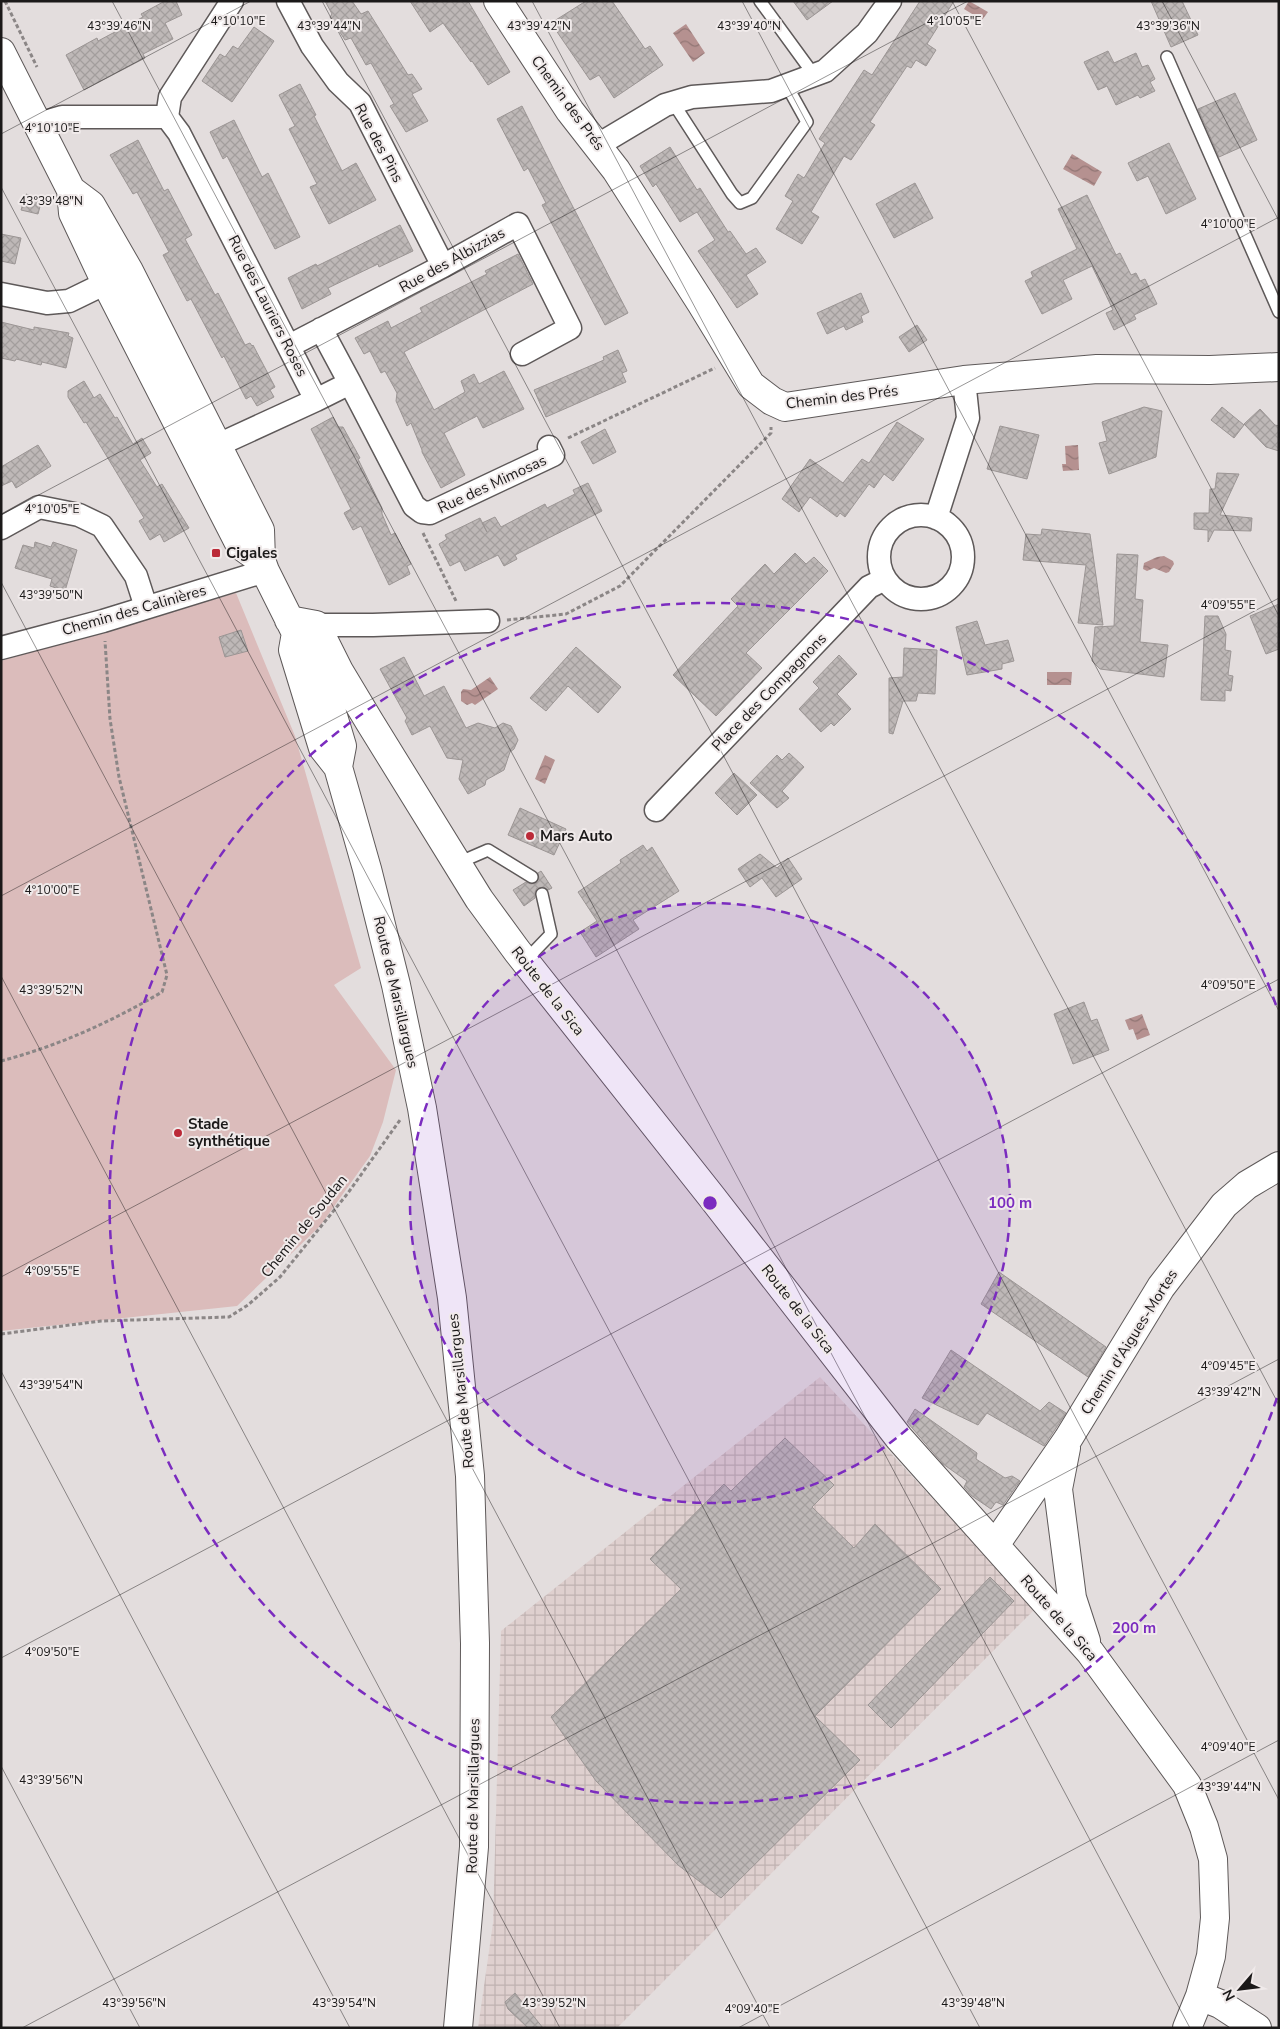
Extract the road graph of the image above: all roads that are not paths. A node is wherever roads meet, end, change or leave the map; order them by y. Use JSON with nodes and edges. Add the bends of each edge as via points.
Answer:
{"nodes":[{"id":1,"x":232,"y":1,"type":"edge"},
{"id":2,"x":288,"y":1,"type":"edge"},
{"id":3,"x":498,"y":1,"type":"edge"},
{"id":4,"x":760,"y":1,"type":"edge"},
{"id":5,"x":890,"y":1,"type":"edge"},
{"id":6,"x":1,"y":52,"type":"edge"},
{"id":7,"x":1167,"y":57,"type":"dead end"},
{"id":8,"x":814,"y":75,"type":"junction"},
{"id":9,"x":787,"y":86,"type":"junction"},
{"id":10,"x":674,"y":104,"type":"junction"},
{"id":11,"x":167,"y":117,"type":"junction"},
{"id":12,"x":38,"y":124,"type":"junction"},
{"id":13,"x":598,"y":145,"type":"junction"},
{"id":14,"x":443,"y":266,"type":"junction"},
{"id":15,"x":117,"y":277,"type":"junction"},
{"id":16,"x":1,"y":294,"type":"edge"},
{"id":17,"x":1279,"y":312,"type":"edge"},
{"id":18,"x":321,"y":329,"type":"junction"},
{"id":19,"x":289,"y":346,"type":"junction"},
{"id":20,"x":522,"y":354,"type":"dead end"},
{"id":21,"x":1279,"y":367,"type":"edge"},
{"id":22,"x":964,"y":380,"type":"junction"},
{"id":23,"x":350,"y":383,"type":"junction"},
{"id":24,"x":316,"y":400,"type":"junction"},
{"id":25,"x":218,"y":445,"type":"junction"},
{"id":26,"x":549,"y":447,"type":"road end"},
{"id":27,"x":192,"y":453,"type":"junction"},
{"id":28,"x":936,"y":518,"type":"junction"},
{"id":29,"x":1,"y":528,"type":"edge"},
{"id":30,"x":263,"y":566,"type":"junction"},
{"id":31,"x":885,"y":579,"type":"junction"},
{"id":32,"x":146,"y":607,"type":"junction"},
{"id":33,"x":477,"y":622,"type":"road end"},
{"id":34,"x":300,"y":626,"type":"junction"},
{"id":35,"x":1,"y":648,"type":"edge"},
{"id":36,"x":656,"y":810,"type":"dead end"},
{"id":37,"x":458,"y":863,"type":"junction"},
{"id":38,"x":532,"y":877,"type":"dead end"},
{"id":39,"x":542,"y":894,"type":"dead end"},
{"id":40,"x":524,"y":961,"type":"junction"},
{"id":41,"x":1279,"y":1166,"type":"edge"},
{"id":42,"x":1068,"y":1439,"type":"junction"},
{"id":43,"x":995,"y":1545,"type":"junction"},
{"id":44,"x":1090,"y":1652,"type":"junction"},
{"id":45,"x":1200,"y":1996,"type":"junction"},
{"id":46,"x":458,"y":2028,"type":"edge"},
{"id":47,"x":1187,"y":2028,"type":"edge"},
{"id":48,"x":1257,"y":2028,"type":"edge"}],
"edges":[{"from":1,"to":11,"type":"street","via":[[170,97]]},
{"from":2,"to":14,"type":"street","name":"Rue des Pins","via":[[312,46],[338,82],[360,103]]},
{"from":3,"to":13,"type":"street","name":"Chemin des Prés","via":[[570,111]]},
{"from":4,"to":8,"type":"lane"},
{"from":5,"to":8,"type":"street","via":[[867,33],[824,71]]},
{"from":6,"to":12,"type":"street"},
{"from":7,"to":17,"type":"lane"},
{"from":8,"to":9,"type":"street"},
{"from":9,"to":10,"type":"street","via":[[772,91],[692,97]]},
{"from":9,"to":10,"type":"lane","via":[[807,122],[752,198],[740,203]]},
{"from":10,"to":13,"type":"street","via":[[665,105]]},
{"from":11,"to":12,"type":"street","via":[[62,117]]},
{"from":11,"to":19,"type":"street","name":"Rue des Lauriers Roses","via":[[180,133]]},
{"from":12,"to":15,"type":"street","via":[[72,190],[73,212]]},
{"from":13,"to":22,"type":"street","name":"Chemin des Prés","via":[[751,385],[772,401],[785,407]]},
{"from":14,"to":18,"type":"street","name":"Rue des Albizzias"},
{"from":14,"to":20,"type":"street","name":"Rue des Albizzias","via":[[518,224],[570,328]]},
{"from":15,"to":16,"type":"street","via":[[68,301],[47,303]]},
{"from":15,"to":25,"type":"street"},
{"from":15,"to":27,"type":"street"},
{"from":18,"to":19,"type":"street","name":"Rue des Albizzias"},
{"from":18,"to":23,"type":"street","name":"Rue des Mimosas"},
{"from":19,"to":24,"type":"street","name":"Rue des Lauriers Roses"},
{"from":21,"to":22,"type":"street","name":"Chemin des Prés","via":[[1097,369]]},
{"from":22,"to":28,"type":"street","via":[[968,418]]},
{"from":23,"to":24,"type":"street"},
{"from":23,"to":26,"type":"street","name":"Rue des Mimosas","via":[[414,506],[422,512],[430,513],[552,456]]},
{"from":24,"to":25,"type":"street"},
{"from":25,"to":27,"type":"street"},
{"from":25,"to":30,"type":"street","via":[[260,530]]},
{"from":27,"to":30,"type":"street","via":[[240,545]]},
{"from":28,"to":31,"type":"street","via":[[921,515],[894,525],[880,550],[880,565]]},
{"from":28,"to":31,"type":"street","via":[[947,524],[962,546],[959,576],[950,588],[938,596],[908,597]]},
{"from":29,"to":32,"type":"street","via":[[39,507],[80,515],[102,526],[136,576]]},
{"from":30,"to":32,"type":"street","name":"Chemin des Calinières"},
{"from":30,"to":34,"type":"street","name":"Route de Marsillargues"},
{"from":31,"to":36,"type":"street","name":"Place des Compagnons","via":[[869,587]]},
{"from":32,"to":35,"type":"street","name":"Chemin des Calinières"},
{"from":33,"to":34,"type":"street"},
{"from":34,"to":37,"type":"street","name":"Route de la Sica","via":[[344,679]]},
{"from":34,"to":46,"type":"street","name":"Route de Marsillargues","via":[[312,646],[342,746],[338,767],[396,985],[422,1108],[452,1298],[470,1476],[475,1643],[474,1847]]},
{"from":37,"to":38,"type":"lane","via":[[488,850]]},
{"from":37,"to":40,"type":"street","name":"Route de la Sica"},
{"from":39,"to":40,"type":"lane","via":[[551,934]]},
{"from":40,"to":43,"type":"street","name":"Route de la Sica","via":[[899,1438]]},
{"from":41,"to":42,"type":"street","name":"Chemin d'Aigues-Mortes","via":[[1247,1185],[1224,1205],[1161,1287]]},
{"from":42,"to":43,"type":"street","name":"Chemin d'Aigues-Mortes"},
{"from":42,"to":44,"type":"street","name":"Chemin d'Aigues-Mortes","via":[[1058,1489],[1072,1598]]},
{"from":43,"to":44,"type":"street","name":"Route de la Sica"},
{"from":44,"to":45,"type":"street","name":"Route de la Sica","via":[[1187,1785],[1204,1827],[1213,1859],[1215,1918],[1211,1956]]},
{"from":45,"to":47,"type":"street","name":"Route de la Sica"},
{"from":45,"to":48,"type":"street","via":[[1220,2004]]}]}
